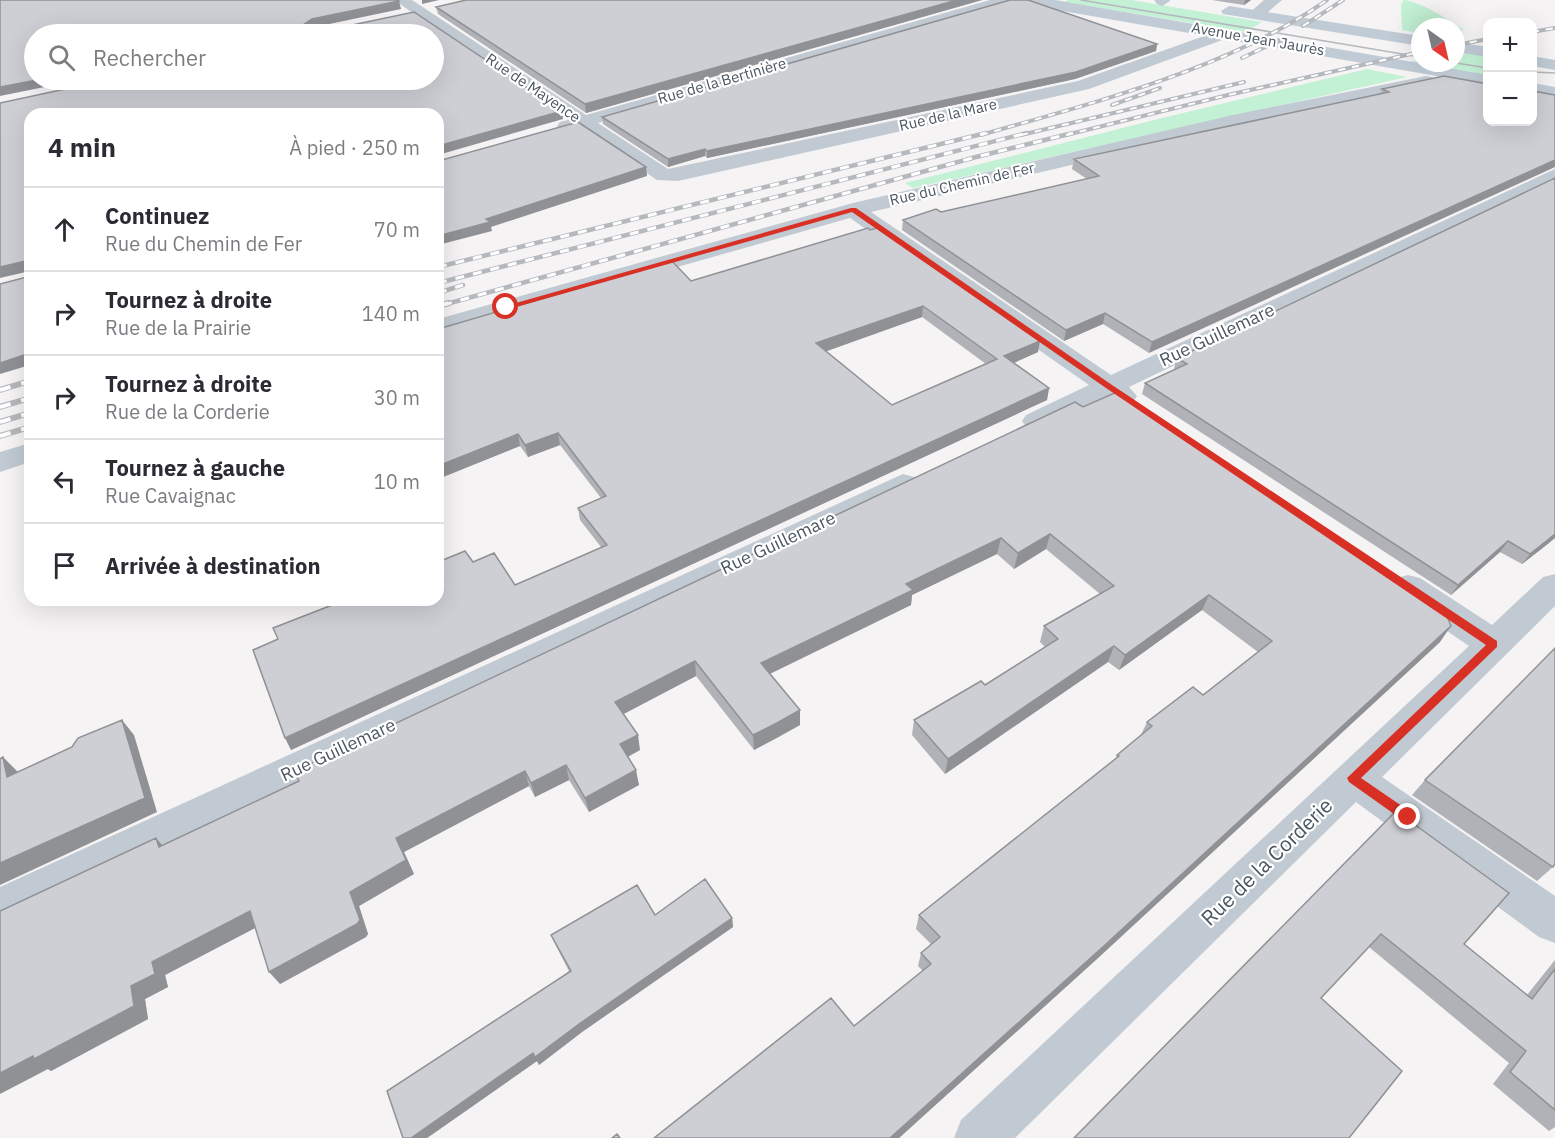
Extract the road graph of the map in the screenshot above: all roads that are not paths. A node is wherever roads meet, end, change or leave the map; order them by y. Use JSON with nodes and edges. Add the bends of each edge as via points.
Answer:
{"nodes":[{"id":1,"x":1007,"y":0,"type":"edge"},
{"id":2,"x":1028,"y":0,"type":"edge"},
{"id":3,"x":1274,"y":0,"type":"edge"},
{"id":4,"x":440,"y":7,"type":"edge"},
{"id":5,"x":401,"y":8,"type":"edge"},
{"id":6,"x":1218,"y":10,"type":"dead end"},
{"id":7,"x":419,"y":11,"type":"junction"},
{"id":8,"x":1254,"y":15,"type":"junction"},
{"id":9,"x":438,"y":24,"type":"edge"},
{"id":10,"x":444,"y":28,"type":"edge"},
{"id":11,"x":1227,"y":33,"type":"junction"},
{"id":12,"x":1411,"y":40,"type":"edge"},
{"id":13,"x":1465,"y":48,"type":"edge"},
{"id":14,"x":1483,"y":51,"type":"edge"},
{"id":15,"x":1555,"y":53,"type":"edge"},
{"id":16,"x":1537,"y":58,"type":"edge"},
{"id":17,"x":1537,"y":60,"type":"edge"},
{"id":18,"x":1555,"y":65,"type":"edge"},
{"id":19,"x":1456,"y":74,"type":"junction"},
{"id":20,"x":1483,"y":79,"type":"edge"},
{"id":21,"x":1537,"y":89,"type":"edge"},
{"id":22,"x":1555,"y":92,"type":"edge"},
{"id":23,"x":582,"y":121,"type":"junction"},
{"id":24,"x":555,"y":129,"type":"edge"},
{"id":25,"x":1555,"y":175,"type":"edge"},
{"id":26,"x":664,"y":176,"type":"joint"},
{"id":27,"x":853,"y":210,"type":"junction"},
{"id":28,"x":444,"y":325,"type":"edge"},
{"id":29,"x":1109,"y":387,"type":"junction"},
{"id":30,"x":1143,"y":409,"type":"edge"},
{"id":31,"x":1011,"y":433,"type":"edge"},
{"id":32,"x":24,"y":454,"type":"edge"},
{"id":33,"x":0,"y":462,"type":"edge"},
{"id":34,"x":925,"y":473,"type":"edge"},
{"id":35,"x":1390,"y":575,"type":"edge"},
{"id":36,"x":1555,"y":586,"type":"edge"},
{"id":37,"x":1493,"y":644,"type":"junction"},
{"id":38,"x":1353,"y":778,"type":"junction"},
{"id":39,"x":0,"y":909,"type":"edge"},
{"id":40,"x":1555,"y":922,"type":"edge"},
{"id":41,"x":979,"y":1138,"type":"edge"}],
"edges":[{"from":1,"to":23,"type":"street","name":"Rue de la Bertinière"},
{"from":2,"to":11,"type":"main road","name":"Avenue Jean Jaurès"},
{"from":3,"to":8,"type":"street"},
{"from":4,"to":7,"type":"street"},
{"from":5,"to":7,"type":"street","name":"Rue de Mayence"},
{"from":6,"to":8,"type":"main road","name":"Avenue Jean Jaurès"},
{"from":7,"to":9,"type":"street","name":"Rue de Mayence"},
{"from":8,"to":12,"type":"main road","name":"Avenue Jean Jaurès"},
{"from":10,"to":23,"type":"street","name":"Rue de Mayence"},
{"from":11,"to":19,"type":"main road","name":"Avenue Jean Jaurès"},
{"from":11,"to":26,"type":"street","name":"Rue de la Mare","via":[[1083,86]]},
{"from":13,"to":14,"type":"main road"},
{"from":15,"to":16,"type":"main road"},
{"from":17,"to":18,"type":"main road"},
{"from":19,"to":20,"type":"main road","name":"Avenue Jean Jaurès"},
{"from":19,"to":27,"type":"street","name":"Rue du Chemin de Fer","via":[[1233,121]]},
{"from":21,"to":22,"type":"main road"},
{"from":23,"to":24,"type":"street","name":"Rue de la Bertinière"},
{"from":23,"to":26,"type":"street","name":"Rue de Mayence"},
{"from":25,"to":29,"type":"street","name":"Rue Guillemare"},
{"from":27,"to":28,"type":"street","name":"Rue du Chemin de Fer"},
{"from":27,"to":29,"type":"street"},
{"from":29,"to":30,"type":"street"},
{"from":29,"to":31,"type":"street","name":"Rue Guillemare"},
{"from":32,"to":33,"type":"street"},
{"from":34,"to":39,"type":"street","name":"Rue Guillemare"},
{"from":35,"to":37,"type":"street"},
{"from":36,"to":37,"type":"street","name":"Rue de la Corderie"},
{"from":37,"to":38,"type":"street","name":"Rue de la Corderie"},
{"from":38,"to":40,"type":"street"},
{"from":38,"to":41,"type":"street","name":"Rue de la Corderie"}]}
